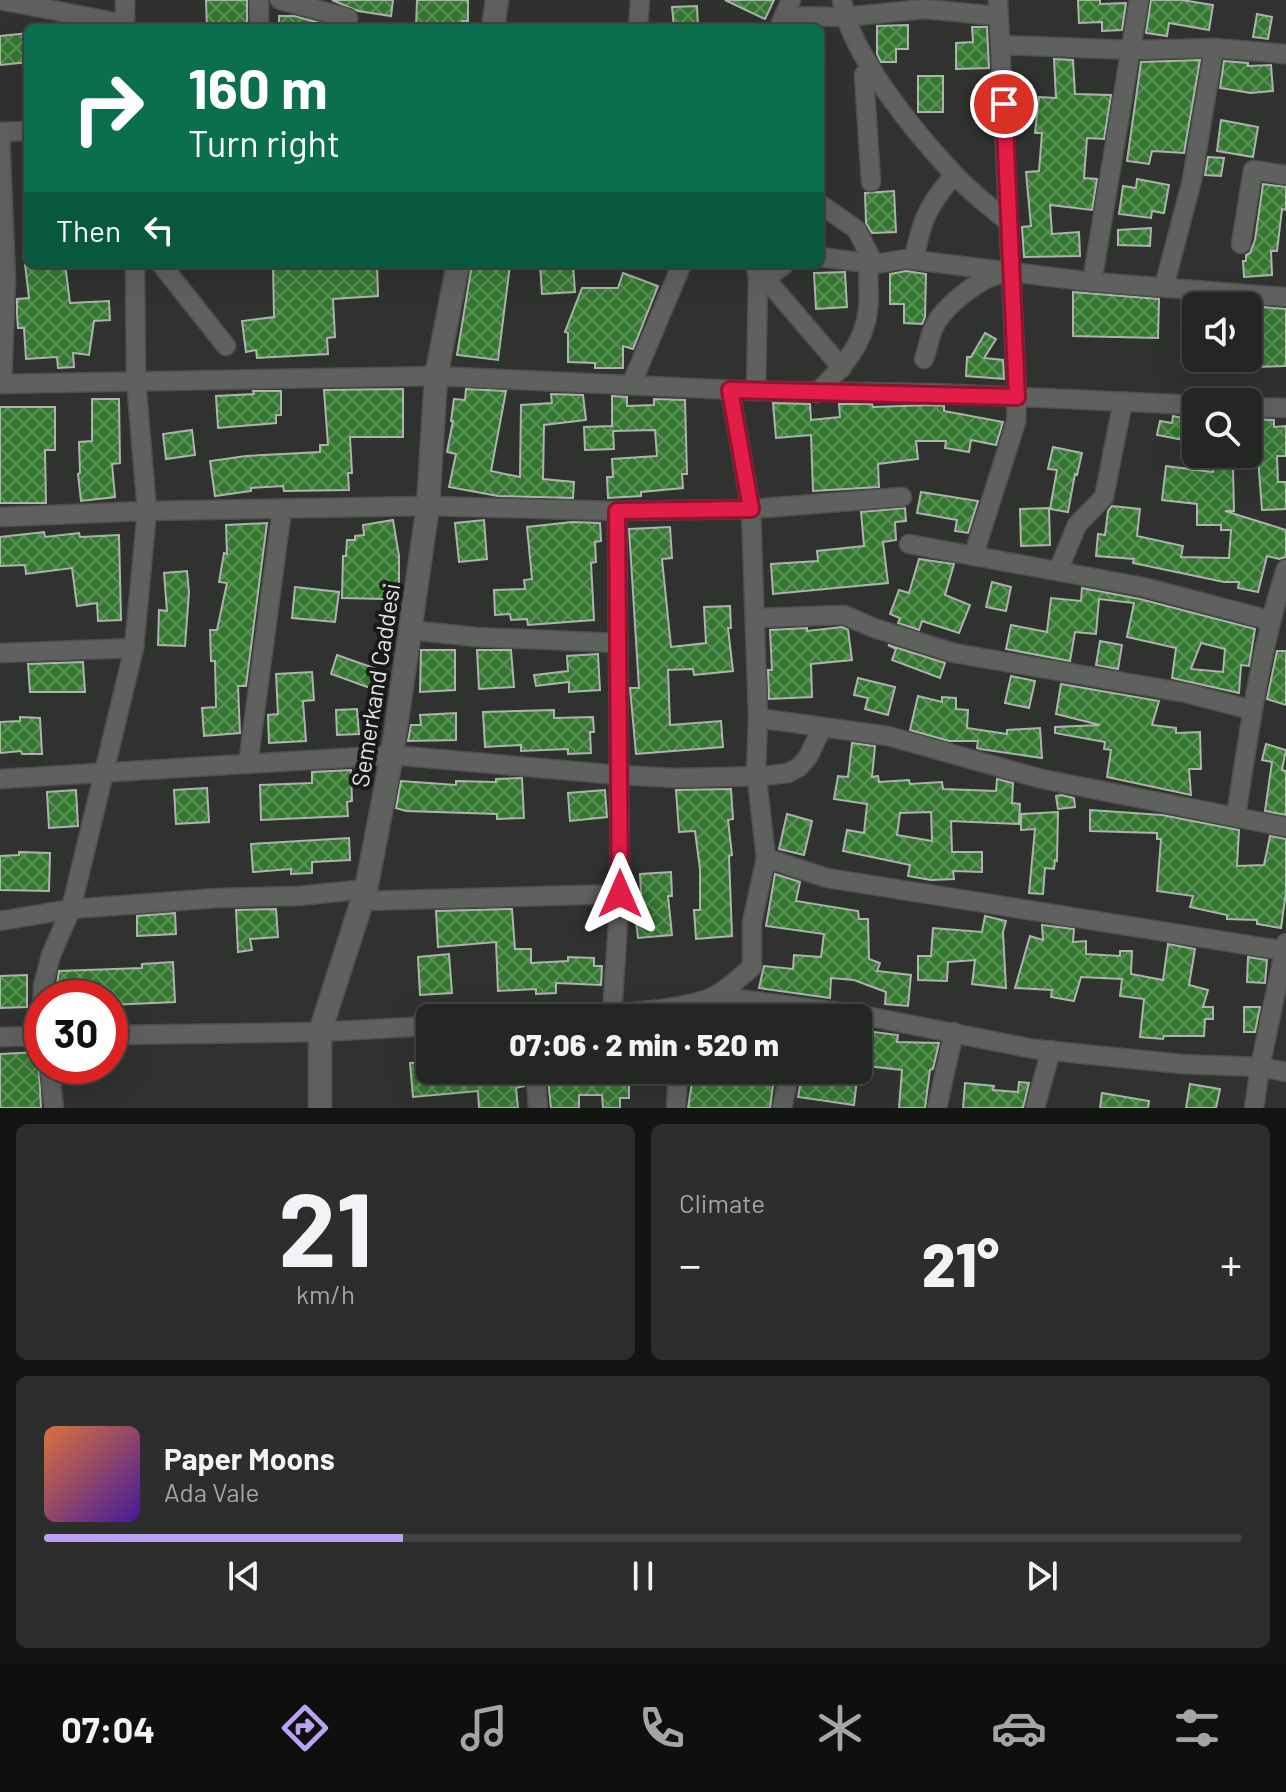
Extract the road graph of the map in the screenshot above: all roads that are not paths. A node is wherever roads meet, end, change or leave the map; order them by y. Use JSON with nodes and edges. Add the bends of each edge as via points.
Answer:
{"nodes":[{"id":1,"x":0,"y":0,"type":"edge"},
{"id":2,"x":125,"y":0,"type":"edge"},
{"id":3,"x":259,"y":0,"type":"edge"},
{"id":4,"x":280,"y":0,"type":"edge"},
{"id":5,"x":497,"y":0,"type":"edge"},
{"id":6,"x":640,"y":0,"type":"edge"},
{"id":7,"x":1139,"y":0,"type":"edge"},
{"id":8,"x":843,"y":8,"type":"edge"},
{"id":9,"x":998,"y":8,"type":"edge"},
{"id":10,"x":785,"y":15,"type":"edge"},
{"id":11,"x":348,"y":18,"type":"dead end"},
{"id":12,"x":115,"y":24,"type":"edge"},
{"id":13,"x":125,"y":24,"type":"edge"},
{"id":14,"x":259,"y":24,"type":"edge"},
{"id":15,"x":494,"y":24,"type":"edge"},
{"id":16,"x":638,"y":24,"type":"edge"},
{"id":17,"x":1001,"y":45,"type":"junction"},
{"id":18,"x":1214,"y":48,"type":"junction"},
{"id":19,"x":1133,"y":50,"type":"junction"},
{"id":20,"x":1286,"y":54,"type":"edge"},
{"id":21,"x":870,"y":67,"type":"junction"},
{"id":22,"x":24,"y":131,"type":"edge"},
{"id":23,"x":0,"y":132,"type":"edge"},
{"id":24,"x":954,"y":175,"type":"junction"},
{"id":25,"x":1286,"y":175,"type":"edge"},
{"id":26,"x":871,"y":182,"type":"dead end"},
{"id":27,"x":824,"y":207,"type":"edge"},
{"id":28,"x":1009,"y":223,"type":"junction"},
{"id":29,"x":1241,"y":244,"type":"dead end"},
{"id":30,"x":824,"y":258,"type":"edge"},
{"id":31,"x":914,"y":260,"type":"junction"},
{"id":32,"x":874,"y":264,"type":"junction"},
{"id":33,"x":135,"y":268,"type":"edge"},
{"id":34,"x":164,"y":268,"type":"edge"},
{"id":35,"x":457,"y":268,"type":"edge"},
{"id":36,"x":680,"y":268,"type":"edge"},
{"id":37,"x":1011,"y":272,"type":"junction"},
{"id":38,"x":759,"y":276,"type":"edge"},
{"id":39,"x":3,"y":279,"type":"edge"},
{"id":40,"x":1092,"y":282,"type":"junction"},
{"id":41,"x":1164,"y":287,"type":"junction"},
{"id":42,"x":1286,"y":297,"type":"edge"},
{"id":43,"x":226,"y":346,"type":"dead end"},
{"id":44,"x":924,"y":359,"type":"dead end"},
{"id":45,"x":842,"y":368,"type":"junction"},
{"id":46,"x":436,"y":376,"type":"junction"},
{"id":47,"x":136,"y":380,"type":"junction"},
{"id":48,"x":1,"y":384,"type":"edge"},
{"id":49,"x":631,"y":385,"type":"junction"},
{"id":50,"x":730,"y":390,"type":"junction"},
{"id":51,"x":756,"y":391,"type":"junction"},
{"id":52,"x":817,"y":393,"type":"junction"},
{"id":53,"x":1017,"y":397,"type":"junction"},
{"id":54,"x":1123,"y":401,"type":"junction"},
{"id":55,"x":1182,"y":404,"type":"edge"},
{"id":56,"x":1262,"y":407,"type":"edge"},
{"id":57,"x":1286,"y":408,"type":"edge"},
{"id":58,"x":902,"y":497,"type":"dead end"},
{"id":59,"x":428,"y":506,"type":"junction"},
{"id":60,"x":282,"y":509,"type":"junction"},
{"id":61,"x":751,"y":509,"type":"junction"},
{"id":62,"x":147,"y":511,"type":"junction"},
{"id":63,"x":617,"y":511,"type":"junction"},
{"id":64,"x":0,"y":517,"type":"edge"},
{"id":65,"x":909,"y":544,"type":"dead end"},
{"id":66,"x":974,"y":554,"type":"junction"},
{"id":67,"x":1286,"y":569,"type":"edge"},
{"id":68,"x":1058,"y":571,"type":"junction"},
{"id":69,"x":757,"y":618,"type":"junction"},
{"id":70,"x":1269,"y":620,"type":"junction"},
{"id":71,"x":410,"y":630,"type":"junction"},
{"id":72,"x":618,"y":643,"type":"junction"},
{"id":73,"x":134,"y":648,"type":"junction"},
{"id":74,"x":0,"y":653,"type":"edge"},
{"id":75,"x":1252,"y":710,"type":"junction"},
{"id":76,"x":758,"y":718,"type":"junction"},
{"id":77,"x":822,"y":728,"type":"junction"},
{"id":78,"x":392,"y":755,"type":"junction"},
{"id":79,"x":248,"y":764,"type":"junction"},
{"id":80,"x":104,"y":774,"type":"junction"},
{"id":81,"x":619,"y":775,"type":"junction"},
{"id":82,"x":757,"y":775,"type":"junction"},
{"id":83,"x":0,"y":779,"type":"edge"},
{"id":84,"x":1236,"y":816,"type":"junction"},
{"id":85,"x":1286,"y":827,"type":"edge"},
{"id":86,"x":766,"y":858,"type":"junction"},
{"id":87,"x":620,"y":894,"type":"junction"},
{"id":88,"x":364,"y":895,"type":"junction"},
{"id":89,"x":71,"y":909,"type":"junction"},
{"id":90,"x":42,"y":915,"type":"junction"},
{"id":91,"x":0,"y":921,"type":"edge"},
{"id":92,"x":1286,"y":948,"type":"edge"},
{"id":93,"x":51,"y":955,"type":"junction"},
{"id":94,"x":45,"y":980,"type":"edge"},
{"id":95,"x":716,"y":996,"type":"junction"},
{"id":96,"x":613,"y":1004,"type":"edge"},
{"id":97,"x":697,"y":1004,"type":"edge"},
{"id":98,"x":758,"y":1004,"type":"edge"},
{"id":99,"x":872,"y":1021,"type":"edge"},
{"id":100,"x":416,"y":1027,"type":"edge"},
{"id":101,"x":320,"y":1032,"type":"junction"},
{"id":102,"x":954,"y":1032,"type":"junction"},
{"id":103,"x":128,"y":1035,"type":"edge"},
{"id":104,"x":24,"y":1036,"type":"edge"},
{"id":105,"x":0,"y":1037,"type":"edge"},
{"id":106,"x":1051,"y":1050,"type":"junction"},
{"id":107,"x":1260,"y":1067,"type":"junction"},
{"id":108,"x":1286,"y":1072,"type":"edge"},
{"id":109,"x":51,"y":1084,"type":"edge"},
{"id":110,"x":536,"y":1084,"type":"edge"},
{"id":111,"x":677,"y":1084,"type":"edge"},
{"id":112,"x":787,"y":1084,"type":"edge"},
{"id":113,"x":54,"y":1108,"type":"edge"},
{"id":114,"x":320,"y":1108,"type":"edge"},
{"id":115,"x":538,"y":1108,"type":"edge"},
{"id":116,"x":676,"y":1108,"type":"edge"},
{"id":117,"x":782,"y":1108,"type":"edge"},
{"id":118,"x":937,"y":1108,"type":"edge"},
{"id":119,"x":1035,"y":1108,"type":"edge"},
{"id":120,"x":1254,"y":1108,"type":"edge"}],
"edges":[{"from":1,"to":12,"type":"street"},
{"from":2,"to":13,"type":"street"},
{"from":3,"to":14,"type":"street"},
{"from":4,"to":11,"type":"street"},
{"from":5,"to":15,"type":"street"},
{"from":6,"to":16,"type":"street"},
{"from":7,"to":19,"type":"street"},
{"from":8,"to":9,"type":"street"},
{"from":8,"to":10,"type":"street"},
{"from":8,"to":21,"type":"street"},
{"from":9,"to":17,"type":"street"},
{"from":17,"to":19,"type":"street"},
{"from":17,"to":28,"type":"street"},
{"from":18,"to":19,"type":"street"},
{"from":18,"to":20,"type":"street"},
{"from":18,"to":41,"type":"street","via":[[1192,180]]},
{"from":19,"to":40,"type":"street"},
{"from":21,"to":24,"type":"street"},
{"from":21,"to":26,"type":"street","via":[[864,75]]},
{"from":22,"to":23,"type":"street"},
{"from":23,"to":39,"type":"street"},
{"from":24,"to":28,"type":"street"},
{"from":24,"to":31,"type":"street","via":[[933,200]]},
{"from":25,"to":29,"type":"street","via":[[1253,170]]},
{"from":27,"to":32,"type":"street","via":[[857,230]]},
{"from":28,"to":37,"type":"street"},
{"from":30,"to":32,"type":"street"},
{"from":31,"to":32,"type":"street"},
{"from":31,"to":37,"type":"street"},
{"from":32,"to":45,"type":"street","via":[[869,265],[862,333]]},
{"from":33,"to":47,"type":"street"},
{"from":34,"to":43,"type":"street"},
{"from":35,"to":46,"type":"street","name":"Semerkand Caddesi"},
{"from":36,"to":49,"type":"street"},
{"from":37,"to":40,"type":"street"},
{"from":37,"to":44,"type":"street","via":[[977,283],[944,314],[936,322]]},
{"from":37,"to":53,"type":"street"},
{"from":38,"to":45,"type":"street"},
{"from":38,"to":51,"type":"street"},
{"from":39,"to":48,"type":"street"},
{"from":40,"to":41,"type":"street"},
{"from":41,"to":42,"type":"street"},
{"from":45,"to":52,"type":"street"},
{"from":46,"to":47,"type":"street"},
{"from":46,"to":49,"type":"street"},
{"from":46,"to":59,"type":"street","name":"Semerkand Caddesi"},
{"from":47,"to":48,"type":"street"},
{"from":47,"to":62,"type":"street"},
{"from":49,"to":50,"type":"street"},
{"from":50,"to":51,"type":"street"},
{"from":50,"to":61,"type":"street"},
{"from":51,"to":52,"type":"street"},
{"from":52,"to":53,"type":"street"},
{"from":53,"to":54,"type":"street"},
{"from":53,"to":66,"type":"street","via":[[1016,422]]},
{"from":54,"to":55,"type":"street"},
{"from":54,"to":68,"type":"street","via":[[1104,497],[1077,525]]},
{"from":56,"to":57,"type":"street"},
{"from":58,"to":61,"type":"street"},
{"from":59,"to":60,"type":"street"},
{"from":59,"to":63,"type":"street"},
{"from":59,"to":71,"type":"street","name":"Semerkand Caddesi"},
{"from":60,"to":62,"type":"street"},
{"from":60,"to":79,"type":"street"},
{"from":61,"to":63,"type":"street"},
{"from":61,"to":69,"type":"street"},
{"from":62,"to":64,"type":"street"},
{"from":62,"to":73,"type":"street"},
{"from":63,"to":72,"type":"street"},
{"from":65,"to":66,"type":"street"},
{"from":66,"to":68,"type":"street"},
{"from":67,"to":70,"type":"street"},
{"from":68,"to":70,"type":"street"},
{"from":69,"to":75,"type":"street","via":[[844,615],[954,653],[1186,693]]},
{"from":69,"to":76,"type":"street"},
{"from":70,"to":75,"type":"street"},
{"from":71,"to":72,"type":"street"},
{"from":71,"to":78,"type":"street","name":"Semerkand Caddesi"},
{"from":72,"to":81,"type":"street"},
{"from":73,"to":74,"type":"street"},
{"from":73,"to":80,"type":"street"},
{"from":75,"to":84,"type":"street"},
{"from":76,"to":77,"type":"street"},
{"from":76,"to":82,"type":"street"},
{"from":77,"to":82,"type":"street","via":[[799,767]]},
{"from":77,"to":84,"type":"street","via":[[888,736],[1042,779]]},
{"from":78,"to":79,"type":"street"},
{"from":78,"to":81,"type":"street"},
{"from":78,"to":88,"type":"street","name":"Semerkand Caddesi"},
{"from":79,"to":80,"type":"street"},
{"from":80,"to":83,"type":"street"},
{"from":80,"to":89,"type":"street"},
{"from":81,"to":82,"type":"street"},
{"from":81,"to":87,"type":"street"},
{"from":82,"to":86,"type":"street"},
{"from":84,"to":85,"type":"street"},
{"from":86,"to":92,"type":"street","via":[[827,878]]},
{"from":86,"to":95,"type":"street","via":[[752,922],[752,967]]},
{"from":87,"to":88,"type":"street"},
{"from":87,"to":96,"type":"street"},
{"from":88,"to":89,"type":"street"},
{"from":88,"to":101,"type":"street","name":"Semerkand Caddesi"},
{"from":89,"to":90,"type":"street"},
{"from":89,"to":93,"type":"street"},
{"from":90,"to":91,"type":"street"},
{"from":90,"to":93,"type":"street"},
{"from":92,"to":107,"type":"street"},
{"from":93,"to":94,"type":"street"},
{"from":95,"to":97,"type":"street"},
{"from":95,"to":98,"type":"street"},
{"from":99,"to":102,"type":"street"},
{"from":100,"to":101,"type":"street"},
{"from":101,"to":103,"type":"street"},
{"from":101,"to":114,"type":"street","name":"Semerkand Caddesi"},
{"from":102,"to":106,"type":"street"},
{"from":102,"to":118,"type":"street"},
{"from":104,"to":105,"type":"street"},
{"from":106,"to":107,"type":"street"},
{"from":106,"to":119,"type":"street"},
{"from":107,"to":108,"type":"street"},
{"from":107,"to":120,"type":"street"},
{"from":109,"to":113,"type":"street"},
{"from":110,"to":115,"type":"street"},
{"from":111,"to":116,"type":"street"},
{"from":112,"to":117,"type":"street"}]}
